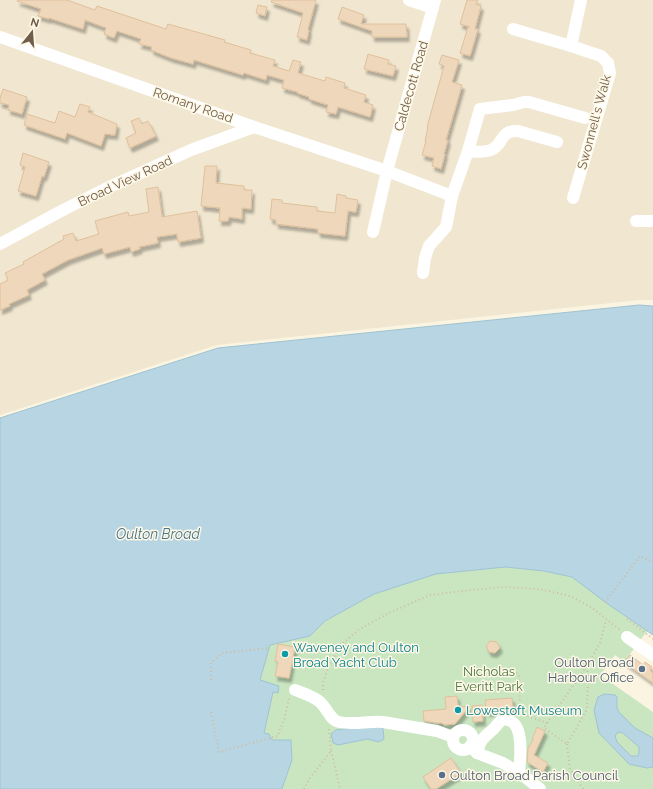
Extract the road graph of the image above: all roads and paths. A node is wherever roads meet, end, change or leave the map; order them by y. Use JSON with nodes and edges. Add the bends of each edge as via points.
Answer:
{"nodes":[{"id":1,"x":409,"y":0,"type":"edge"},
{"id":2,"x":581,"y":0,"type":"edge"},
{"id":3,"x":434,"y":4,"type":"edge"},
{"id":4,"x":512,"y":29,"type":"dead end"},
{"id":5,"x":0,"y":37,"type":"edge"},
{"id":6,"x":570,"y":46,"type":"junction"},
{"id":7,"x":585,"y":118,"type":"dead end"},
{"id":8,"x":254,"y":126,"type":"junction"},
{"id":9,"x":557,"y":142,"type":"dead end"},
{"id":10,"x":468,"y":152,"type":"junction"},
{"id":11,"x":386,"y":171,"type":"junction"},
{"id":12,"x":452,"y":196,"type":"junction"},
{"id":13,"x":574,"y":198,"type":"dead end"},
{"id":14,"x":636,"y":221,"type":"dead end"},
{"id":15,"x":653,"y":221,"type":"edge"},
{"id":16,"x":373,"y":232,"type":"dead end"},
{"id":17,"x":0,"y":244,"type":"edge"},
{"id":18,"x":423,"y":273,"type":"dead end"},
{"id":19,"x":653,"y":562,"type":"edge"},
{"id":20,"x":605,"y":602,"type":"dead end"},
{"id":21,"x":627,"y":619,"type":"dead end"},
{"id":22,"x":606,"y":620,"type":"junction"},
{"id":23,"x":627,"y":636,"type":"joint"},
{"id":24,"x":653,"y":639,"type":"edge"},
{"id":25,"x":269,"y":648,"type":"dead end"},
{"id":26,"x":653,"y":655,"type":"edge"},
{"id":27,"x":586,"y":667,"type":"junction"},
{"id":28,"x":492,"y":671,"type":"dead end"},
{"id":29,"x":211,"y":680,"type":"dead end"},
{"id":30,"x":292,"y":692,"type":"joint"},
{"id":31,"x":321,"y":703,"type":"junction"},
{"id":32,"x":211,"y":712,"type":"dead end"},
{"id":33,"x":547,"y":723,"type":"junction"},
{"id":34,"x":328,"y":730,"type":"dead end"},
{"id":35,"x":567,"y":744,"type":"junction"},
{"id":36,"x":474,"y":750,"type":"junction"},
{"id":37,"x":331,"y":751,"type":"junction"},
{"id":38,"x":519,"y":773,"type":"junction"},
{"id":39,"x":304,"y":789,"type":"edge"},
{"id":40,"x":340,"y":789,"type":"edge"},
{"id":41,"x":540,"y":789,"type":"edge"},
{"id":42,"x":583,"y":789,"type":"edge"}],
"edges":[{"from":1,"to":3,"type":"street"},
{"from":2,"to":6,"type":"street"},
{"from":3,"to":11,"type":"street","name":"Caldecott Road"},
{"from":4,"to":6,"type":"street","name":"Swonnell's Walk"},
{"from":5,"to":8,"type":"street","name":"Romany Road"},
{"from":6,"to":13,"type":"street","name":"Swonnell's Walk","via":[[601,56],[608,64],[610,73]]},
{"from":7,"to":10,"type":"street","via":[[529,102],[480,108]]},
{"from":8,"to":11,"type":"street","name":"Romany Road"},
{"from":8,"to":17,"type":"street","name":"Broad View Road","via":[[191,150],[113,186]]},
{"from":9,"to":10,"type":"street","via":[[512,131],[505,134],[492,150]]},
{"from":10,"to":12,"type":"street"},
{"from":11,"to":12,"type":"street","name":"Romany Road"},
{"from":11,"to":16,"type":"street","name":"Caldecott Road"},
{"from":12,"to":18,"type":"street","via":[[446,226],[429,246]]},
{"from":14,"to":15,"type":"street"},
{"from":19,"to":20,"type":"path","via":[[640,556]]},
{"from":21,"to":24,"type":"path"},
{"from":22,"to":23,"type":"path"},
{"from":22,"to":27,"type":"path","via":[[600,643]]},
{"from":22,"to":31,"type":"path","via":[[591,607],[570,596],[539,590],[503,587],[430,595],[388,613],[358,630],[341,645],[323,683]]},
{"from":23,"to":26,"type":"street"},
{"from":25,"to":29,"type":"path","via":[[222,653],[211,663]]},
{"from":27,"to":33,"type":"path"},
{"from":27,"to":35,"type":"path","via":[[587,709]]},
{"from":28,"to":33,"type":"path","via":[[511,670],[518,675],[520,709],[524,715]]},
{"from":30,"to":31,"type":"street","via":[[313,697]]},
{"from":30,"to":32,"type":"path","via":[[278,736],[219,752]]},
{"from":31,"to":36,"type":"street","via":[[338,722],[384,722],[437,731],[453,737],[463,730],[473,737]]},
{"from":33,"to":35,"type":"path","via":[[544,728]]},
{"from":34,"to":37,"type":"path"},
{"from":35,"to":42,"type":"path","via":[[570,769]]},
{"from":36,"to":38,"type":"street"},
{"from":36,"to":38,"type":"street","via":[[500,721],[512,720],[519,735]]},
{"from":37,"to":39,"type":"path"},
{"from":37,"to":40,"type":"path"},
{"from":38,"to":41,"type":"street"}]}
